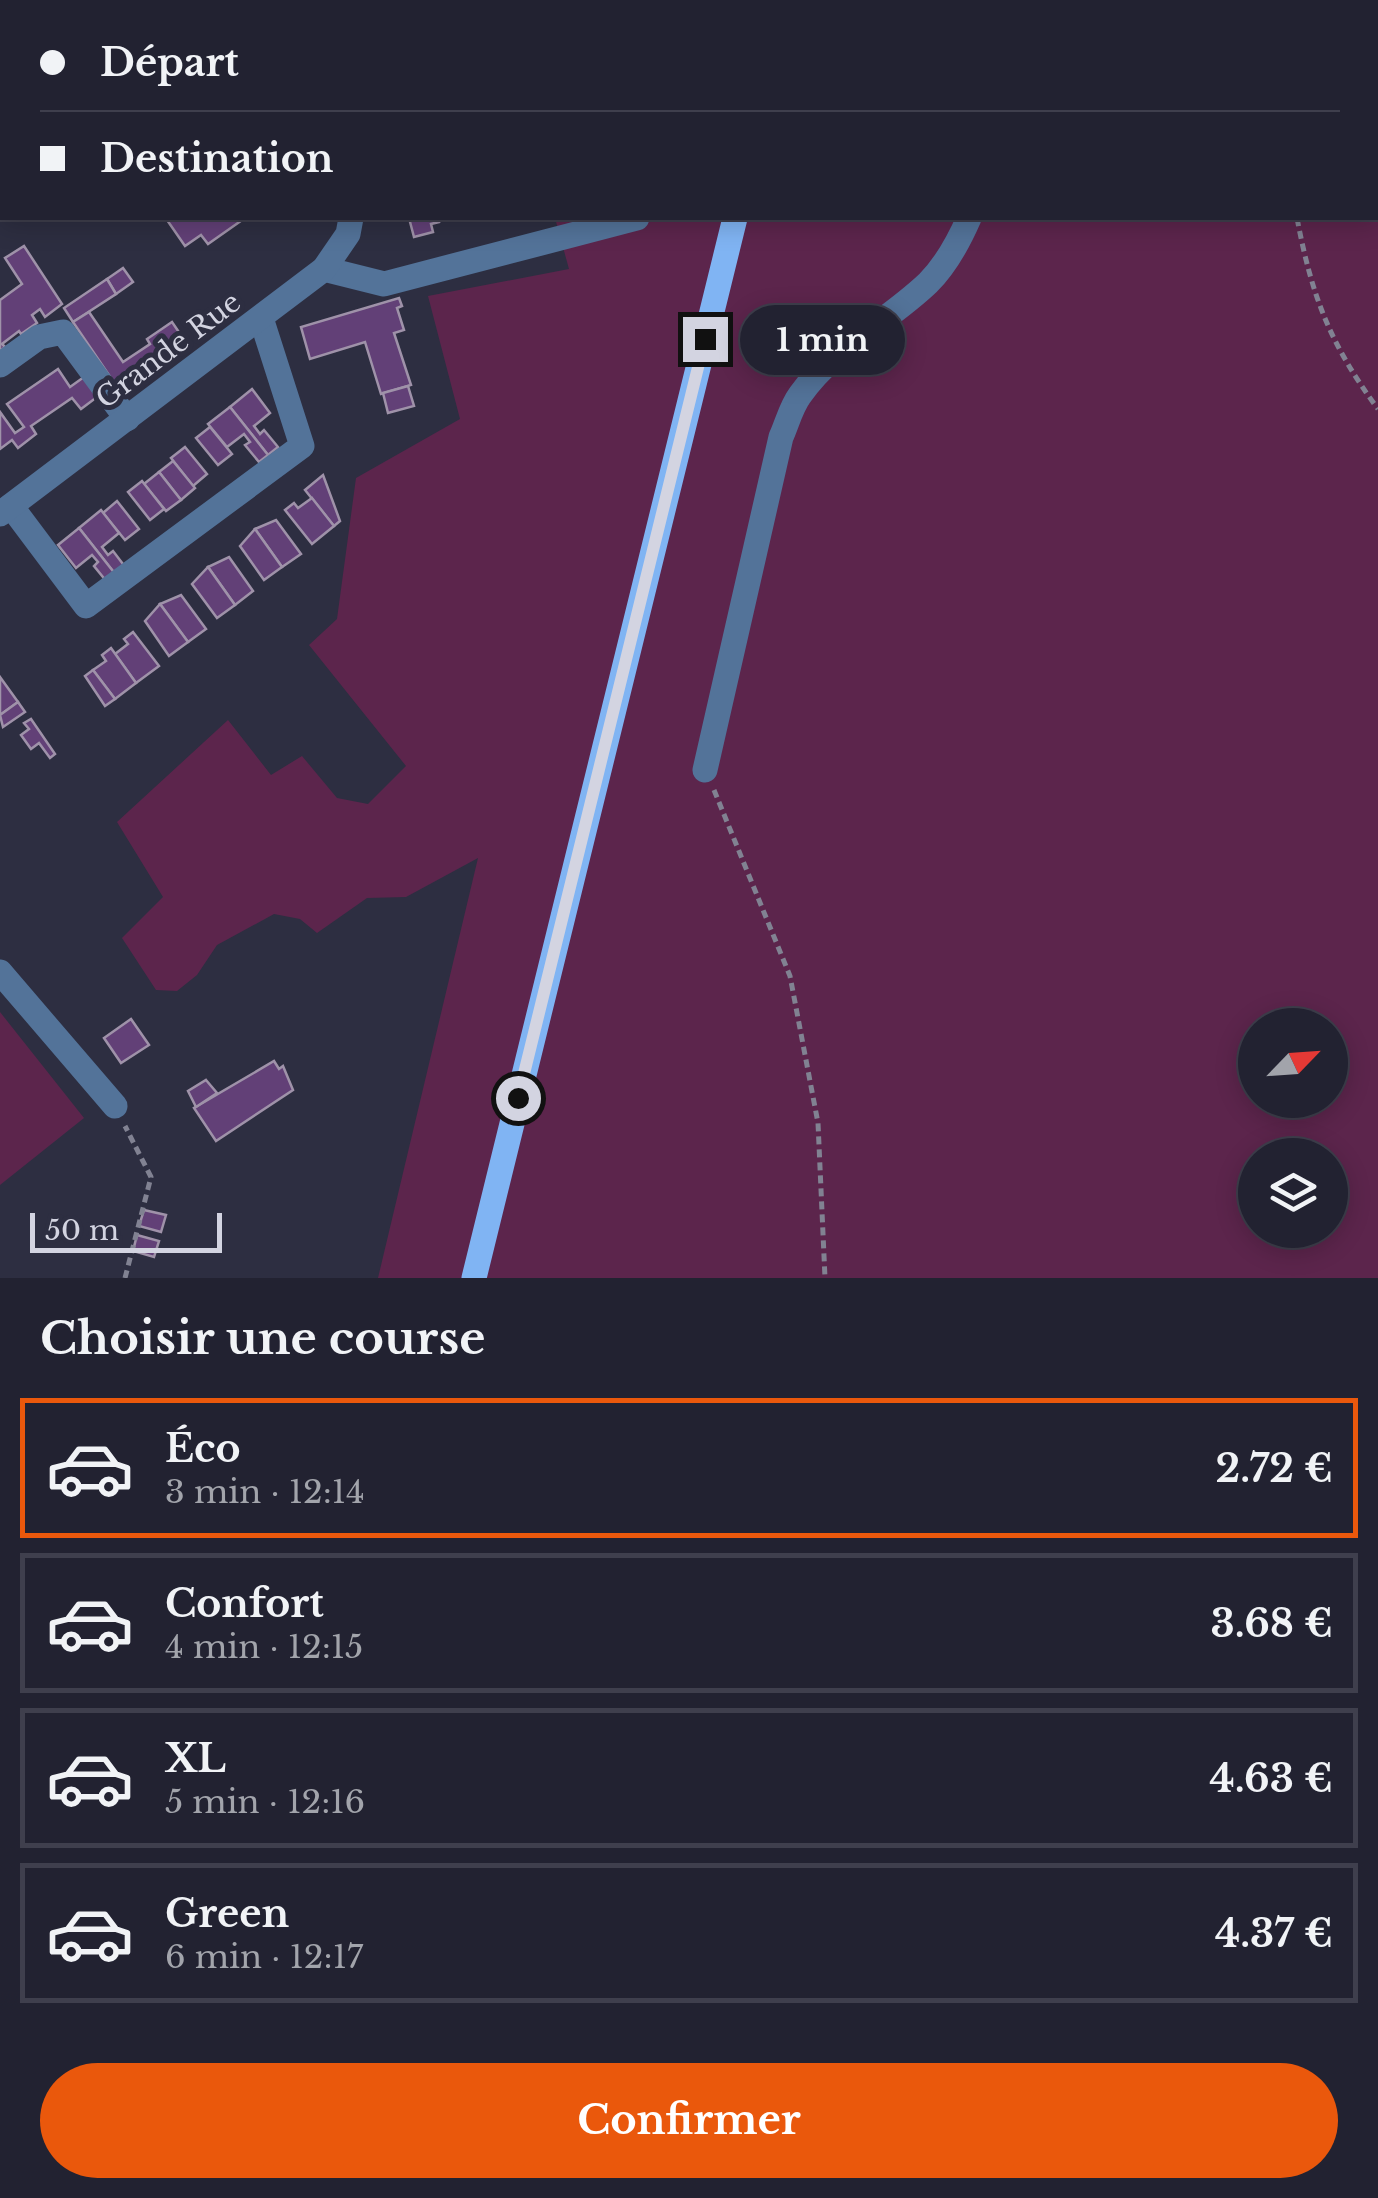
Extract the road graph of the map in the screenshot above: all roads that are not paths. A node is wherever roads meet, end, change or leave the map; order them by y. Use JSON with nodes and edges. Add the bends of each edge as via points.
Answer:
{"nodes":[{"id":1,"x":351,"y":220,"type":"edge"},
{"id":2,"x":629,"y":220,"type":"edge"},
{"id":3,"x":735,"y":220,"type":"edge"},
{"id":4,"x":968,"y":220,"type":"edge"},
{"id":5,"x":324,"y":269,"type":"junction"},
{"id":6,"x":261,"y":318,"type":"junction"},
{"id":7,"x":0,"y":365,"type":"edge"},
{"id":8,"x":127,"y":419,"type":"junction"},
{"id":9,"x":5,"y":510,"type":"edge"},
{"id":10,"x":704,"y":770,"type":"road end"},
{"id":11,"x":0,"y":972,"type":"edge"},
{"id":12,"x":115,"y":1106,"type":"road end"},
{"id":13,"x":474,"y":1278,"type":"edge"}],
"edges":[{"from":1,"to":5,"type":"street","name":"Grande Rue"},
{"from":2,"to":5,"type":"street","via":[[384,284]]},
{"from":3,"to":13,"type":"main road"},
{"from":4,"to":10,"type":"street","via":[[931,280],[858,335],[798,398],[781,438]]},
{"from":5,"to":6,"type":"street","name":"Grande Rue"},
{"from":6,"to":8,"type":"street","name":"Grande Rue"},
{"from":6,"to":9,"type":"street","via":[[302,446],[86,606]]},
{"from":7,"to":8,"type":"street","via":[[39,337],[63,332]]},
{"from":8,"to":9,"type":"street","name":"Grande Rue"},
{"from":11,"to":12,"type":"street"}]}
